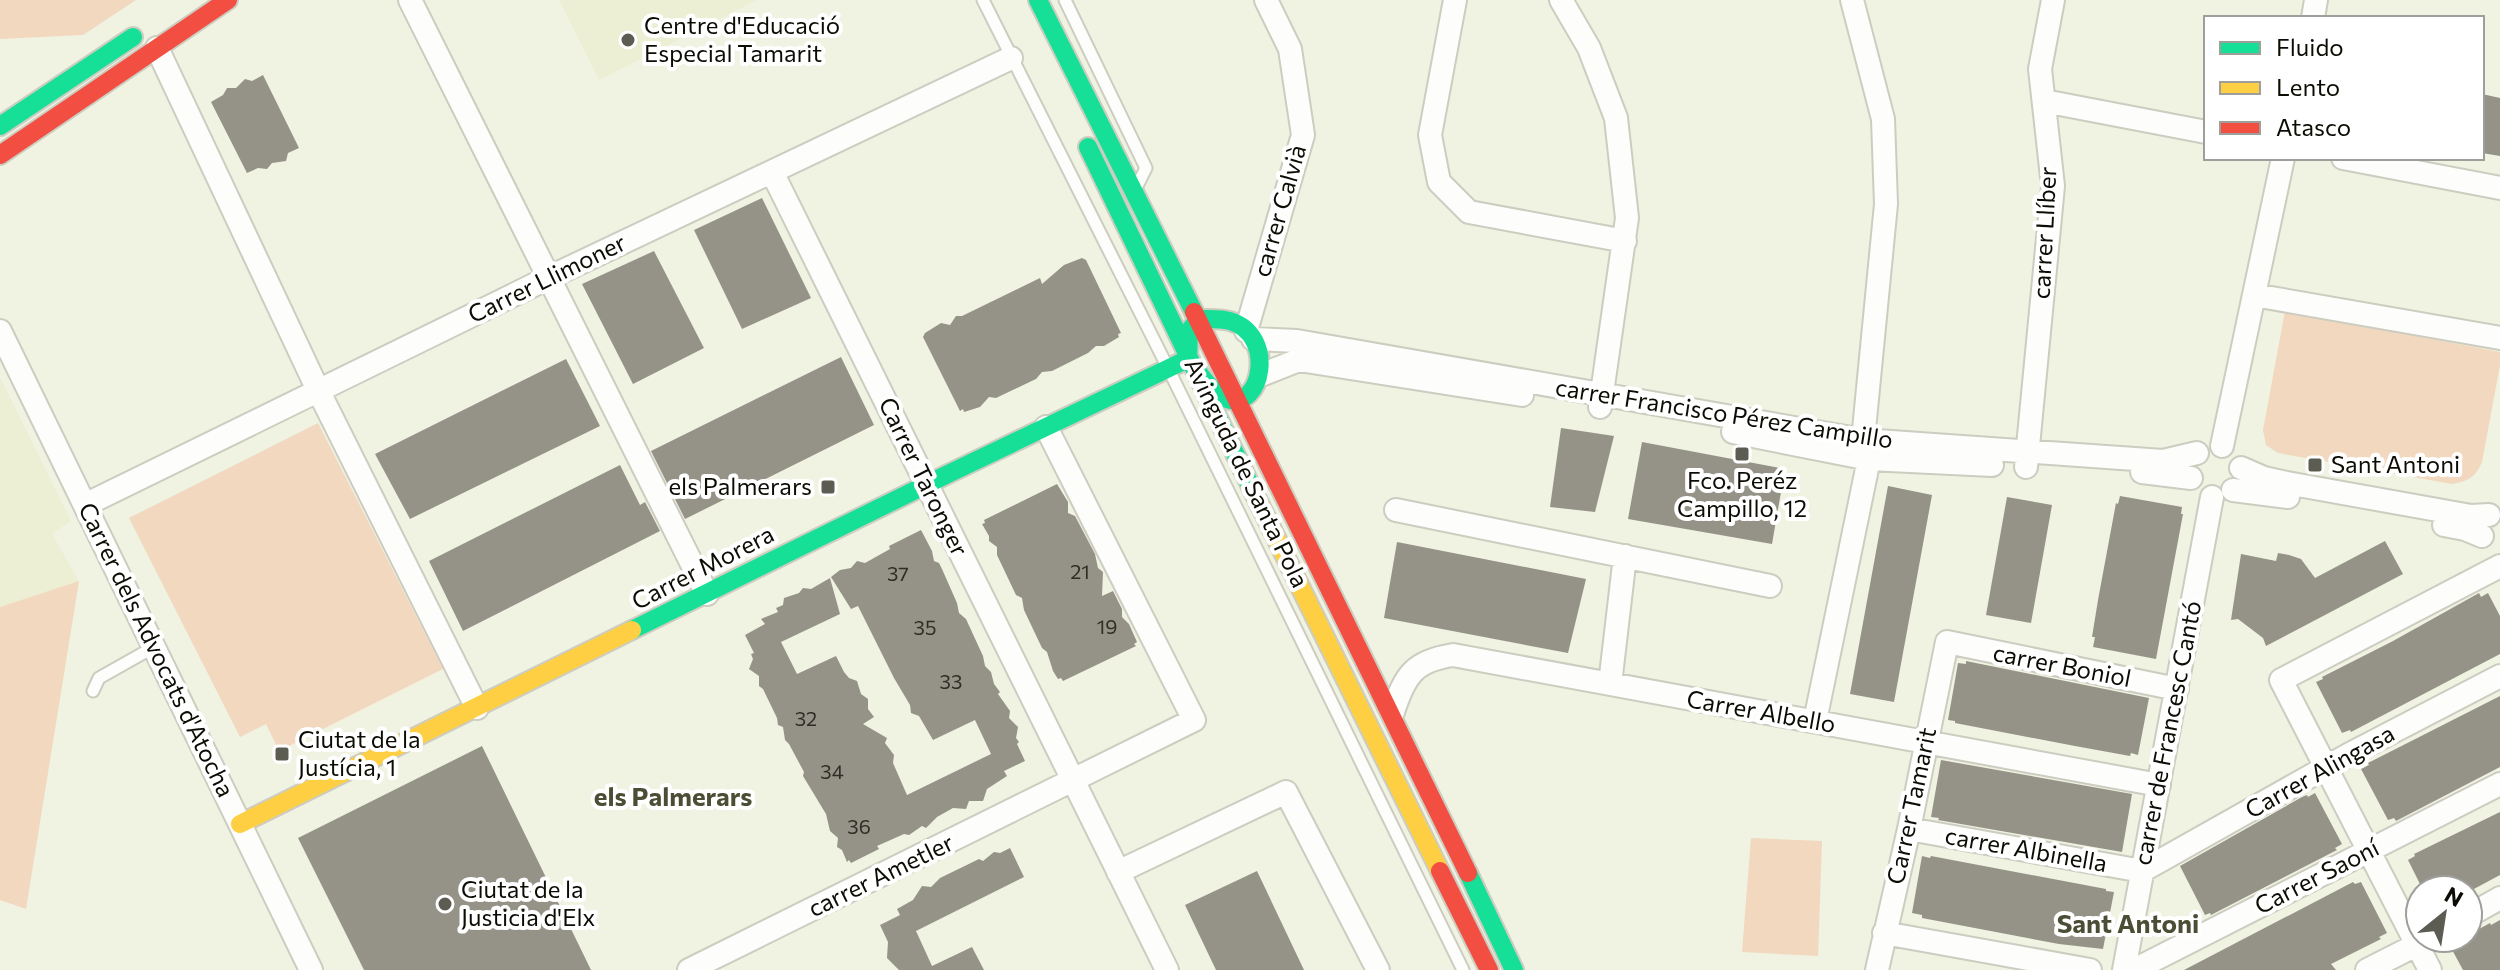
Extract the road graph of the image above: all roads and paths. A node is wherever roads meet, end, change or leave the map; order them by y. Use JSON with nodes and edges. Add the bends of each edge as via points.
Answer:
{"nodes":[{"id":1,"x":228,"y":0,"type":"edge"},
{"id":2,"x":410,"y":0,"type":"edge"},
{"id":3,"x":983,"y":0,"type":"edge"},
{"id":4,"x":1038,"y":0,"type":"edge"},
{"id":5,"x":1065,"y":0,"type":"edge"},
{"id":6,"x":1266,"y":0,"type":"edge"},
{"id":7,"x":1455,"y":0,"type":"edge"},
{"id":8,"x":1561,"y":0,"type":"edge"},
{"id":9,"x":1852,"y":0,"type":"edge"},
{"id":10,"x":2053,"y":0,"type":"edge"},
{"id":11,"x":151,"y":25,"type":"dead end"},
{"id":12,"x":157,"y":48,"type":"junction"},
{"id":13,"x":1011,"y":58,"type":"junction"},
{"id":14,"x":2044,"y":101,"type":"junction"},
{"id":15,"x":0,"y":126,"type":"edge"},
{"id":16,"x":1078,"y":126,"type":"dead end"},
{"id":17,"x":2204,"y":132,"type":"edge"},
{"id":18,"x":0,"y":155,"type":"edge"},
{"id":19,"x":2283,"y":160,"type":"edge"},
{"id":20,"x":2353,"y":160,"type":"edge"},
{"id":21,"x":772,"y":172,"type":"junction"},
{"id":22,"x":2500,"y":188,"type":"edge"},
{"id":23,"x":1134,"y":192,"type":"junction"},
{"id":24,"x":1625,"y":241,"type":"junction"},
{"id":25,"x":548,"y":278,"type":"junction"},
{"id":26,"x":2254,"y":295,"type":"junction"},
{"id":27,"x":1199,"y":319,"type":"junction"},
{"id":28,"x":0,"y":331,"type":"edge"},
{"id":29,"x":1250,"y":335,"type":"junction"},
{"id":30,"x":2500,"y":338,"type":"edge"},
{"id":31,"x":1188,"y":359,"type":"junction"},
{"id":32,"x":1168,"y":368,"type":"junction"},
{"id":33,"x":1261,"y":375,"type":"junction"},
{"id":34,"x":318,"y":390,"type":"junction"},
{"id":35,"x":1239,"y":399,"type":"junction"},
{"id":36,"x":1601,"y":401,"type":"junction"},
{"id":37,"x":1046,"y":427,"type":"junction"},
{"id":38,"x":2222,"y":446,"type":"junction"},
{"id":39,"x":1866,"y":450,"type":"junction"},
{"id":40,"x":2197,"y":453,"type":"junction"},
{"id":41,"x":2026,"y":460,"type":"junction"},
{"id":42,"x":2241,"y":468,"type":"junction"},
{"id":43,"x":2191,"y":478,"type":"junction"},
{"id":44,"x":927,"y":485,"type":"junction"},
{"id":45,"x":2223,"y":493,"type":"junction"},
{"id":46,"x":85,"y":505,"type":"junction"},
{"id":47,"x":1396,"y":510,"type":"dead end"},
{"id":48,"x":2490,"y":520,"type":"edge"},
{"id":49,"x":2500,"y":555,"type":"edge"},
{"id":50,"x":1625,"y":556,"type":"junction"},
{"id":51,"x":2500,"y":566,"type":"edge"},
{"id":52,"x":1770,"y":586,"type":"dead end"},
{"id":53,"x":707,"y":594,"type":"junction"},
{"id":54,"x":1947,"y":642,"type":"joint"},
{"id":55,"x":154,"y":647,"type":"junction"},
{"id":56,"x":2500,"y":676,"type":"edge"},
{"id":57,"x":1610,"y":684,"type":"junction"},
{"id":58,"x":2177,"y":689,"type":"junction"},
{"id":59,"x":93,"y":691,"type":"dead end"},
{"id":60,"x":477,"y":708,"type":"junction"},
{"id":61,"x":1393,"y":712,"type":"junction"},
{"id":62,"x":1815,"y":721,"type":"junction"},
{"id":63,"x":1926,"y":742,"type":"junction"},
{"id":64,"x":2326,"y":767,"type":"junction"},
{"id":65,"x":1072,"y":781,"type":"junction"},
{"id":66,"x":2500,"y":784,"type":"edge"},
{"id":67,"x":2159,"y":785,"type":"junction"},
{"id":68,"x":240,"y":824,"type":"junction"},
{"id":69,"x":1909,"y":829,"type":"junction"},
{"id":70,"x":2369,"y":850,"type":"junction"},
{"id":71,"x":2142,"y":871,"type":"junction"},
{"id":72,"x":1118,"y":872,"type":"junction"},
{"id":73,"x":2404,"y":909,"type":"edge"},
{"id":74,"x":1884,"y":933,"type":"junction"},
{"id":75,"x":2404,"y":951,"type":"edge"},
{"id":76,"x":2147,"y":967,"type":"edge"},
{"id":77,"x":311,"y":970,"type":"edge"},
{"id":78,"x":689,"y":970,"type":"edge"},
{"id":79,"x":1167,"y":970,"type":"edge"},
{"id":80,"x":1378,"y":970,"type":"edge"},
{"id":81,"x":1463,"y":970,"type":"edge"},
{"id":82,"x":1489,"y":970,"type":"edge"},
{"id":83,"x":1514,"y":970,"type":"edge"},
{"id":84,"x":1877,"y":970,"type":"edge"},
{"id":85,"x":2090,"y":970,"type":"edge"},
{"id":86,"x":2124,"y":970,"type":"edge"},
{"id":87,"x":2367,"y":970,"type":"edge"}],
"edges":[{"from":1,"to":12,"type":"main road"},
{"from":2,"to":25,"type":"street"},
{"from":3,"to":13,"type":"lane","name":"Avinguda de Santa Pola"},
{"from":4,"to":23,"type":"main road","name":"Avinguda de Santa Pola"},
{"from":5,"to":23,"type":"lane","via":[[1146,168]]},
{"from":6,"to":29,"type":"street","name":"carrer Calvià","via":[[1290,49],[1303,135]]},
{"from":7,"to":24,"type":"street","via":[[1430,135],[1439,182],[1469,212]]},
{"from":8,"to":24,"type":"street","via":[[1589,48],[1616,118]]},
{"from":9,"to":39,"type":"street","via":[[1883,119],[1886,204]]},
{"from":10,"to":14,"type":"street","name":"carrer Llíber","via":[[2040,69]]},
{"from":11,"to":15,"type":"main road"},
{"from":12,"to":18,"type":"main road"},
{"from":12,"to":34,"type":"street"},
{"from":13,"to":21,"type":"street","name":"Carrer Llimoner"},
{"from":13,"to":32,"type":"lane","name":"Avinguda de Santa Pola"},
{"from":14,"to":17,"type":"street"},
{"from":14,"to":41,"type":"street","name":"carrer Llíber","via":[[2053,186]]},
{"from":16,"to":31,"type":"main road","name":"Avinguda de Santa Pola"},
{"from":19,"to":26,"type":"street"},
{"from":20,"to":22,"type":"street"},
{"from":21,"to":25,"type":"street","name":"Carrer Llimoner"},
{"from":21,"to":44,"type":"street","name":"Carrer Taronger"},
{"from":23,"to":27,"type":"main road","name":"Avinguda de Santa Pola"},
{"from":24,"to":36,"type":"street"},
{"from":25,"to":34,"type":"street","name":"Carrer Llimoner"},
{"from":25,"to":53,"type":"street"},
{"from":26,"to":30,"type":"street"},
{"from":26,"to":38,"type":"street"},
{"from":27,"to":29,"type":"main road","name":"Avinguda de Santa Pola","via":[[1235,322]]},
{"from":27,"to":31,"type":"main road","name":"Avinguda de Santa Pola","via":[[1189,331]]},
{"from":27,"to":35,"type":"main road","name":"Avinguda de Santa Pola"},
{"from":28,"to":46,"type":"street","name":"Carrer dels Advocats d'Atocha"},
{"from":29,"to":33,"type":"main road","via":[[1259,348]]},
{"from":29,"to":36,"type":"street","name":"carrer Francisco Pérez Campillo"},
{"from":31,"to":32,"type":"main road","name":"Carrer Morera"},
{"from":31,"to":35,"type":"main road","name":"Avinguda de Santa Pola","via":[[1219,393]]},
{"from":31,"to":82,"type":"main road","name":"Avinguda de Santa Pola"},
{"from":32,"to":37,"type":"main road","name":"Carrer Morera"},
{"from":32,"to":81,"type":"lane","name":"Avinguda de Santa Pola"},
{"from":33,"to":35,"type":"main road","name":"Avinguda de Santa Pola"},
{"from":33,"to":36,"type":"street","name":"carrer Francisco Pérez Campillo","via":[[1299,360]]},
{"from":34,"to":46,"type":"street","name":"Carrer Llimoner"},
{"from":34,"to":60,"type":"street"},
{"from":35,"to":61,"type":"main road","name":"Avinguda de Santa Pola"},
{"from":36,"to":39,"type":"street","name":"carrer Francisco Pérez Campillo"},
{"from":37,"to":44,"type":"main road","name":"Carrer Morera"},
{"from":37,"to":65,"type":"street","via":[[1194,720]]},
{"from":38,"to":40,"type":"street"},
{"from":38,"to":42,"type":"street","via":[[2236,455]]},
{"from":39,"to":41,"type":"street","name":"carrer Francisco Pérez Campillo"},
{"from":39,"to":62,"type":"street"},
{"from":40,"to":41,"type":"street","name":"carrer Francisco Pérez Campillo","via":[[2163,461]]},
{"from":40,"to":43,"type":"street"},
{"from":41,"to":43,"type":"street","name":"carrer Francisco Pérez Campillo"},
{"from":42,"to":45,"type":"street","via":[[2242,475]]},
{"from":42,"to":48,"type":"street","via":[[2287,483]]},
{"from":43,"to":45,"type":"street","via":[[2197,489]]},
{"from":44,"to":53,"type":"main road","name":"Carrer Morera"},
{"from":44,"to":65,"type":"street","name":"Carrer Taronger"},
{"from":45,"to":48,"type":"street","via":[[2260,492],[2465,529]]},
{"from":45,"to":58,"type":"street","name":"carrer de Francesc Cantó"},
{"from":46,"to":55,"type":"street","name":"Carrer dels Advocats d'Atocha"},
{"from":47,"to":50,"type":"street"},
{"from":48,"to":49,"type":"street","via":[[2490,550]]},
{"from":50,"to":52,"type":"street"},
{"from":50,"to":57,"type":"street"},
{"from":51,"to":64,"type":"street","via":[[2281,680]]},
{"from":53,"to":60,"type":"main road","name":"Carrer Morera"},
{"from":54,"to":58,"type":"street","name":"carrer Boniol"},
{"from":54,"to":63,"type":"street","name":"Carrer Tamarit"},
{"from":55,"to":59,"type":"lane","via":[[99,678]]},
{"from":55,"to":68,"type":"street","name":"Carrer dels Advocats d'Atocha"},
{"from":56,"to":64,"type":"street","name":"Carrer Alingasa"},
{"from":57,"to":61,"type":"street","name":"Carrer Albello","via":[[1453,655],[1431,659],[1412,671]]},
{"from":57,"to":62,"type":"street","name":"Carrer Albello"},
{"from":58,"to":67,"type":"street","name":"carrer de Francesc Cantó"},
{"from":60,"to":68,"type":"main road","name":"Carrer Morera"},
{"from":61,"to":83,"type":"main road","name":"Avinguda de Santa Pola"},
{"from":62,"to":63,"type":"street","name":"Carrer Albello"},
{"from":63,"to":67,"type":"street","name":"Carrer Albello"},
{"from":63,"to":69,"type":"street","name":"Carrer Tamarit"},
{"from":64,"to":70,"type":"street"},
{"from":64,"to":71,"type":"street","name":"Carrer Alingasa"},
{"from":65,"to":72,"type":"street","name":"Carrer Taronger"},
{"from":65,"to":78,"type":"street","name":"carrer Ametler"},
{"from":66,"to":70,"type":"street","name":"Carrer Saoní"},
{"from":67,"to":71,"type":"street","name":"carrer de Francesc Cantó"},
{"from":68,"to":77,"type":"street","name":"Carrer dels Advocats d'Atocha"},
{"from":69,"to":71,"type":"street","name":"carrer Albinella"},
{"from":69,"to":74,"type":"street","name":"Carrer Tamarit"},
{"from":70,"to":73,"type":"street"},
{"from":70,"to":76,"type":"street","name":"Carrer Saoní"},
{"from":71,"to":86,"type":"street","name":"carrer de Francesc Cantó"},
{"from":72,"to":79,"type":"street","name":"Carrer Taronger"},
{"from":72,"to":80,"type":"street","via":[[1286,792]]},
{"from":74,"to":84,"type":"street","name":"Carrer Tamarit"},
{"from":74,"to":85,"type":"street"},
{"from":75,"to":87,"type":"street"}]}
